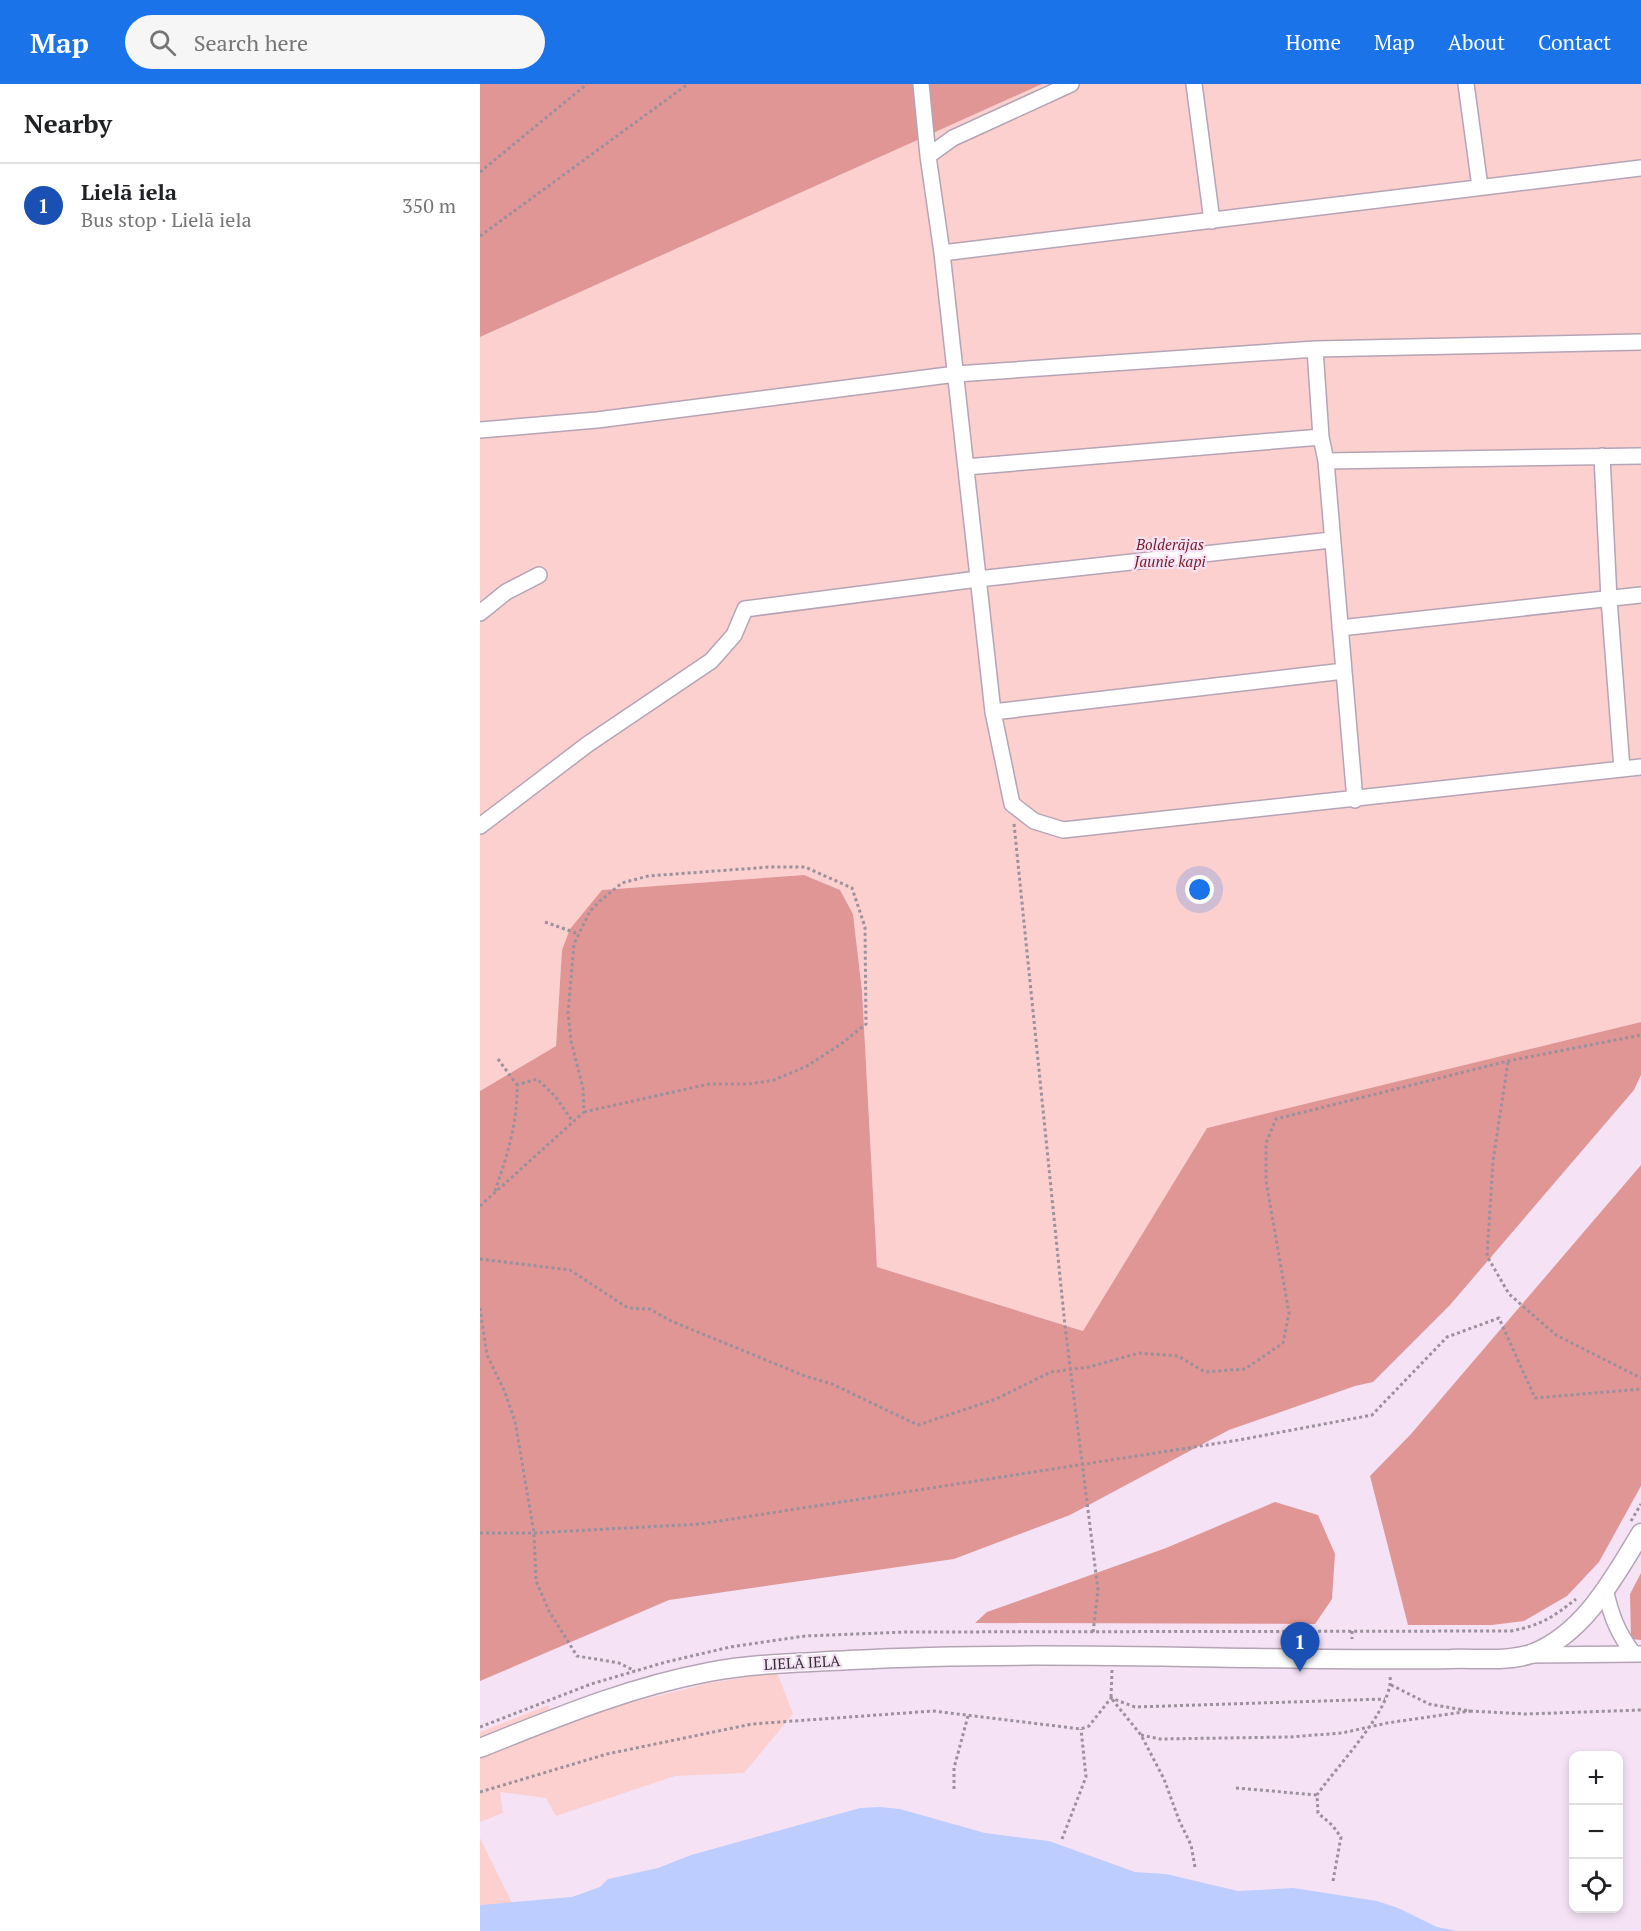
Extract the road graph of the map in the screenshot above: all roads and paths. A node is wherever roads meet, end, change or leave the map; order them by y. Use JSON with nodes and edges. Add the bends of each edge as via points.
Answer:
{"nodes":[{"id":1,"x":587,"y":84,"type":"edge"},
{"id":2,"x":688,"y":84,"type":"edge"},
{"id":3,"x":921,"y":84,"type":"edge"},
{"id":4,"x":1071,"y":84,"type":"edge"},
{"id":5,"x":1194,"y":84,"type":"edge"},
{"id":6,"x":1466,"y":84,"type":"edge"},
{"id":7,"x":928,"y":156,"type":"junction"},
{"id":8,"x":1641,"y":168,"type":"edge"},
{"id":9,"x":480,"y":172,"type":"edge"},
{"id":10,"x":1480,"y":187,"type":"junction"},
{"id":11,"x":1212,"y":221,"type":"junction"},
{"id":12,"x":480,"y":236,"type":"edge"},
{"id":13,"x":942,"y":253,"type":"junction"},
{"id":14,"x":1641,"y":342,"type":"edge"},
{"id":15,"x":1315,"y":349,"type":"junction"},
{"id":16,"x":956,"y":374,"type":"junction"},
{"id":17,"x":480,"y":430,"type":"edge"},
{"id":18,"x":1321,"y":437,"type":"junction"},
{"id":19,"x":1602,"y":456,"type":"junction"},
{"id":20,"x":1641,"y":456,"type":"edge"},
{"id":21,"x":1326,"y":462,"type":"junction"},
{"id":22,"x":966,"y":467,"type":"junction"},
{"id":23,"x":1331,"y":540,"type":"junction"},
{"id":24,"x":540,"y":575,"type":"dead end"},
{"id":25,"x":978,"y":579,"type":"junction"},
{"id":26,"x":1641,"y":595,"type":"edge"},
{"id":27,"x":1608,"y":599,"type":"junction"},
{"id":28,"x":480,"y":613,"type":"edge"},
{"id":29,"x":1340,"y":628,"type":"junction"},
{"id":30,"x":1344,"y":671,"type":"junction"},
{"id":31,"x":993,"y":712,"type":"junction"},
{"id":32,"x":1641,"y":767,"type":"edge"},
{"id":33,"x":1622,"y":770,"type":"junction"},
{"id":34,"x":1355,"y":800,"type":"junction"},
{"id":35,"x":1012,"y":804,"type":"junction"},
{"id":36,"x":480,"y":826,"type":"edge"},
{"id":37,"x":545,"y":922,"type":"dead end"},
{"id":38,"x":579,"y":934,"type":"junction"},
{"id":39,"x":1641,"y":1035,"type":"edge"},
{"id":40,"x":498,"y":1059,"type":"dead end"},
{"id":41,"x":1508,"y":1061,"type":"junction"},
{"id":42,"x":517,"y":1085,"type":"junction"},
{"id":43,"x":584,"y":1112,"type":"junction"},
{"id":44,"x":573,"y":1122,"type":"junction"},
{"id":45,"x":495,"y":1193,"type":"junction"},
{"id":46,"x":480,"y":1206,"type":"edge"},
{"id":47,"x":480,"y":1259,"type":"edge"},
{"id":48,"x":480,"y":1308,"type":"edge"},
{"id":49,"x":1071,"y":1369,"type":"junction"},
{"id":50,"x":1641,"y":1378,"type":"edge"},
{"id":51,"x":1641,"y":1389,"type":"edge"},
{"id":52,"x":1083,"y":1464,"type":"junction"},
{"id":53,"x":1641,"y":1504,"type":"edge"},
{"id":54,"x":1634,"y":1531,"type":"edge"},
{"id":55,"x":480,"y":1533,"type":"edge"},
{"id":56,"x":534,"y":1533,"type":"junction"},
{"id":57,"x":1605,"y":1589,"type":"junction"},
{"id":58,"x":1583,"y":1592,"type":"dead end"},
{"id":59,"x":1352,"y":1631,"type":"junction"},
{"id":60,"x":1093,"y":1633,"type":"junction"},
{"id":61,"x":1352,"y":1639,"type":"dead end"},
{"id":62,"x":1637,"y":1654,"type":"edge"},
{"id":63,"x":1527,"y":1655,"type":"junction"},
{"id":64,"x":1113,"y":1656,"type":"junction"},
{"id":65,"x":1388,"y":1659,"type":"junction"},
{"id":66,"x":635,"y":1671,"type":"junction"},
{"id":67,"x":1391,"y":1685,"type":"junction"},
{"id":68,"x":1111,"y":1698,"type":"junction"},
{"id":69,"x":1385,"y":1699,"type":"junction"},
{"id":70,"x":1641,"y":1710,"type":"edge"},
{"id":71,"x":1470,"y":1712,"type":"junction"},
{"id":72,"x":968,"y":1716,"type":"junction"},
{"id":73,"x":480,"y":1727,"type":"edge"},
{"id":74,"x":1370,"y":1727,"type":"junction"},
{"id":75,"x":1081,"y":1729,"type":"junction"},
{"id":76,"x":1141,"y":1735,"type":"junction"},
{"id":77,"x":480,"y":1748,"type":"edge"},
{"id":78,"x":1236,"y":1788,"type":"dead end"},
{"id":79,"x":954,"y":1789,"type":"dead end"},
{"id":80,"x":480,"y":1792,"type":"edge"},
{"id":81,"x":1317,"y":1794,"type":"junction"},
{"id":82,"x":1062,"y":1839,"type":"dead end"},
{"id":83,"x":1195,"y":1867,"type":"dead end"},
{"id":84,"x":1333,"y":1881,"type":"dead end"}],
"edges":[{"from":1,"to":9,"type":"path"},
{"from":2,"to":12,"type":"path"},
{"from":3,"to":7,"type":"street"},
{"from":4,"to":7,"type":"street","via":[[953,138]]},
{"from":5,"to":11,"type":"street"},
{"from":6,"to":10,"type":"street"},
{"from":7,"to":13,"type":"street"},
{"from":8,"to":10,"type":"street"},
{"from":10,"to":11,"type":"street"},
{"from":11,"to":13,"type":"street"},
{"from":13,"to":16,"type":"street"},
{"from":14,"to":15,"type":"street"},
{"from":15,"to":16,"type":"street"},
{"from":15,"to":18,"type":"street"},
{"from":16,"to":17,"type":"street","via":[[597,420]]},
{"from":16,"to":22,"type":"street"},
{"from":18,"to":21,"type":"street"},
{"from":18,"to":22,"type":"street"},
{"from":19,"to":20,"type":"street"},
{"from":19,"to":21,"type":"street"},
{"from":19,"to":27,"type":"street"},
{"from":21,"to":23,"type":"street"},
{"from":22,"to":25,"type":"street"},
{"from":23,"to":25,"type":"street"},
{"from":23,"to":29,"type":"street"},
{"from":24,"to":28,"type":"street","via":[[506,592]]},
{"from":25,"to":31,"type":"street"},
{"from":25,"to":36,"type":"street","via":[[745,609],[734,635],[711,661],[588,744]]},
{"from":26,"to":27,"type":"street"},
{"from":27,"to":29,"type":"street"},
{"from":27,"to":33,"type":"street"},
{"from":29,"to":30,"type":"street"},
{"from":30,"to":31,"type":"street"},
{"from":30,"to":34,"type":"street"},
{"from":31,"to":35,"type":"street"},
{"from":32,"to":33,"type":"street"},
{"from":33,"to":34,"type":"street"},
{"from":34,"to":35,"type":"street","via":[[1063,830],[1034,820]]},
{"from":35,"to":49,"type":"path"},
{"from":37,"to":38,"type":"path"},
{"from":38,"to":43,"type":"path","via":[[574,944],[568,1013]]},
{"from":38,"to":43,"type":"path","via":[[590,911],[622,883],[648,876],[770,867],[805,867],[852,888],[865,927],[866,1024],[807,1066],[774,1080],[709,1084]]},
{"from":39,"to":41,"type":"path"},
{"from":40,"to":42,"type":"path"},
{"from":41,"to":49,"type":"path","via":[[1276,1119],[1266,1143],[1266,1181],[1289,1313],[1284,1343],[1245,1369],[1206,1372],[1178,1356],[1139,1353]]},
{"from":41,"to":50,"type":"path","via":[[1493,1161],[1486,1256],[1509,1294],[1556,1335]]},
{"from":42,"to":44,"type":"path","via":[[537,1079]]},
{"from":42,"to":45,"type":"path","via":[[510,1148]]},
{"from":43,"to":44,"type":"path"},
{"from":44,"to":45,"type":"path"},
{"from":45,"to":46,"type":"path"},
{"from":47,"to":49,"type":"path","via":[[570,1270],[628,1308],[650,1309],[671,1321],[832,1384],[918,1425],[996,1399],[1051,1372]]},
{"from":48,"to":56,"type":"path","via":[[487,1355],[515,1421]]},
{"from":49,"to":52,"type":"path"},
{"from":51,"to":52,"type":"path","via":[[1535,1398],[1499,1318],[1447,1337],[1372,1415]]},
{"from":52,"to":56,"type":"path","via":[[700,1524]]},
{"from":52,"to":60,"type":"path","via":[[1098,1590]]},
{"from":53,"to":54,"type":"path"},
{"from":54,"to":57,"type":"main road"},
{"from":55,"to":56,"type":"path"},
{"from":56,"to":66,"type":"path","via":[[536,1581],[577,1656],[619,1663]]},
{"from":57,"to":62,"type":"street","via":[[1620,1637]]},
{"from":57,"to":63,"type":"main road","via":[[1564,1636]]},
{"from":58,"to":59,"type":"path","via":[[1557,1614],[1534,1626],[1511,1631]]},
{"from":59,"to":60,"type":"path"},
{"from":59,"to":61,"type":"path"},
{"from":60,"to":66,"type":"path","via":[[806,1636],[730,1647]]},
{"from":62,"to":63,"type":"street","name":"LIELĀ IELA"},
{"from":63,"to":65,"type":"main road","name":"LIELĀ IELA"},
{"from":64,"to":65,"type":"main road","name":"LIELĀ IELA"},
{"from":64,"to":68,"type":"path"},
{"from":64,"to":77,"type":"main road","name":"LIELĀ IELA","via":[[908,1657],[710,1672],[645,1687]]},
{"from":65,"to":67,"type":"path"},
{"from":66,"to":73,"type":"path"},
{"from":67,"to":69,"type":"path"},
{"from":67,"to":71,"type":"path","via":[[1429,1704]]},
{"from":68,"to":69,"type":"path","via":[[1135,1707]]},
{"from":68,"to":75,"type":"path","via":[[1089,1726]]},
{"from":68,"to":76,"type":"path"},
{"from":69,"to":74,"type":"path"},
{"from":70,"to":71,"type":"path"},
{"from":71,"to":74,"type":"path"},
{"from":72,"to":75,"type":"path"},
{"from":72,"to":79,"type":"path","via":[[954,1768]]},
{"from":72,"to":80,"type":"path","via":[[933,1711],[752,1724],[607,1754]]},
{"from":74,"to":76,"type":"path","via":[[1289,1737],[1160,1740]]},
{"from":74,"to":81,"type":"path"},
{"from":75,"to":82,"type":"path","via":[[1086,1776]]},
{"from":76,"to":83,"type":"path","via":[[1164,1779],[1191,1845]]},
{"from":78,"to":81,"type":"path"},
{"from":81,"to":84,"type":"path","via":[[1318,1813],[1341,1837]]}]}
